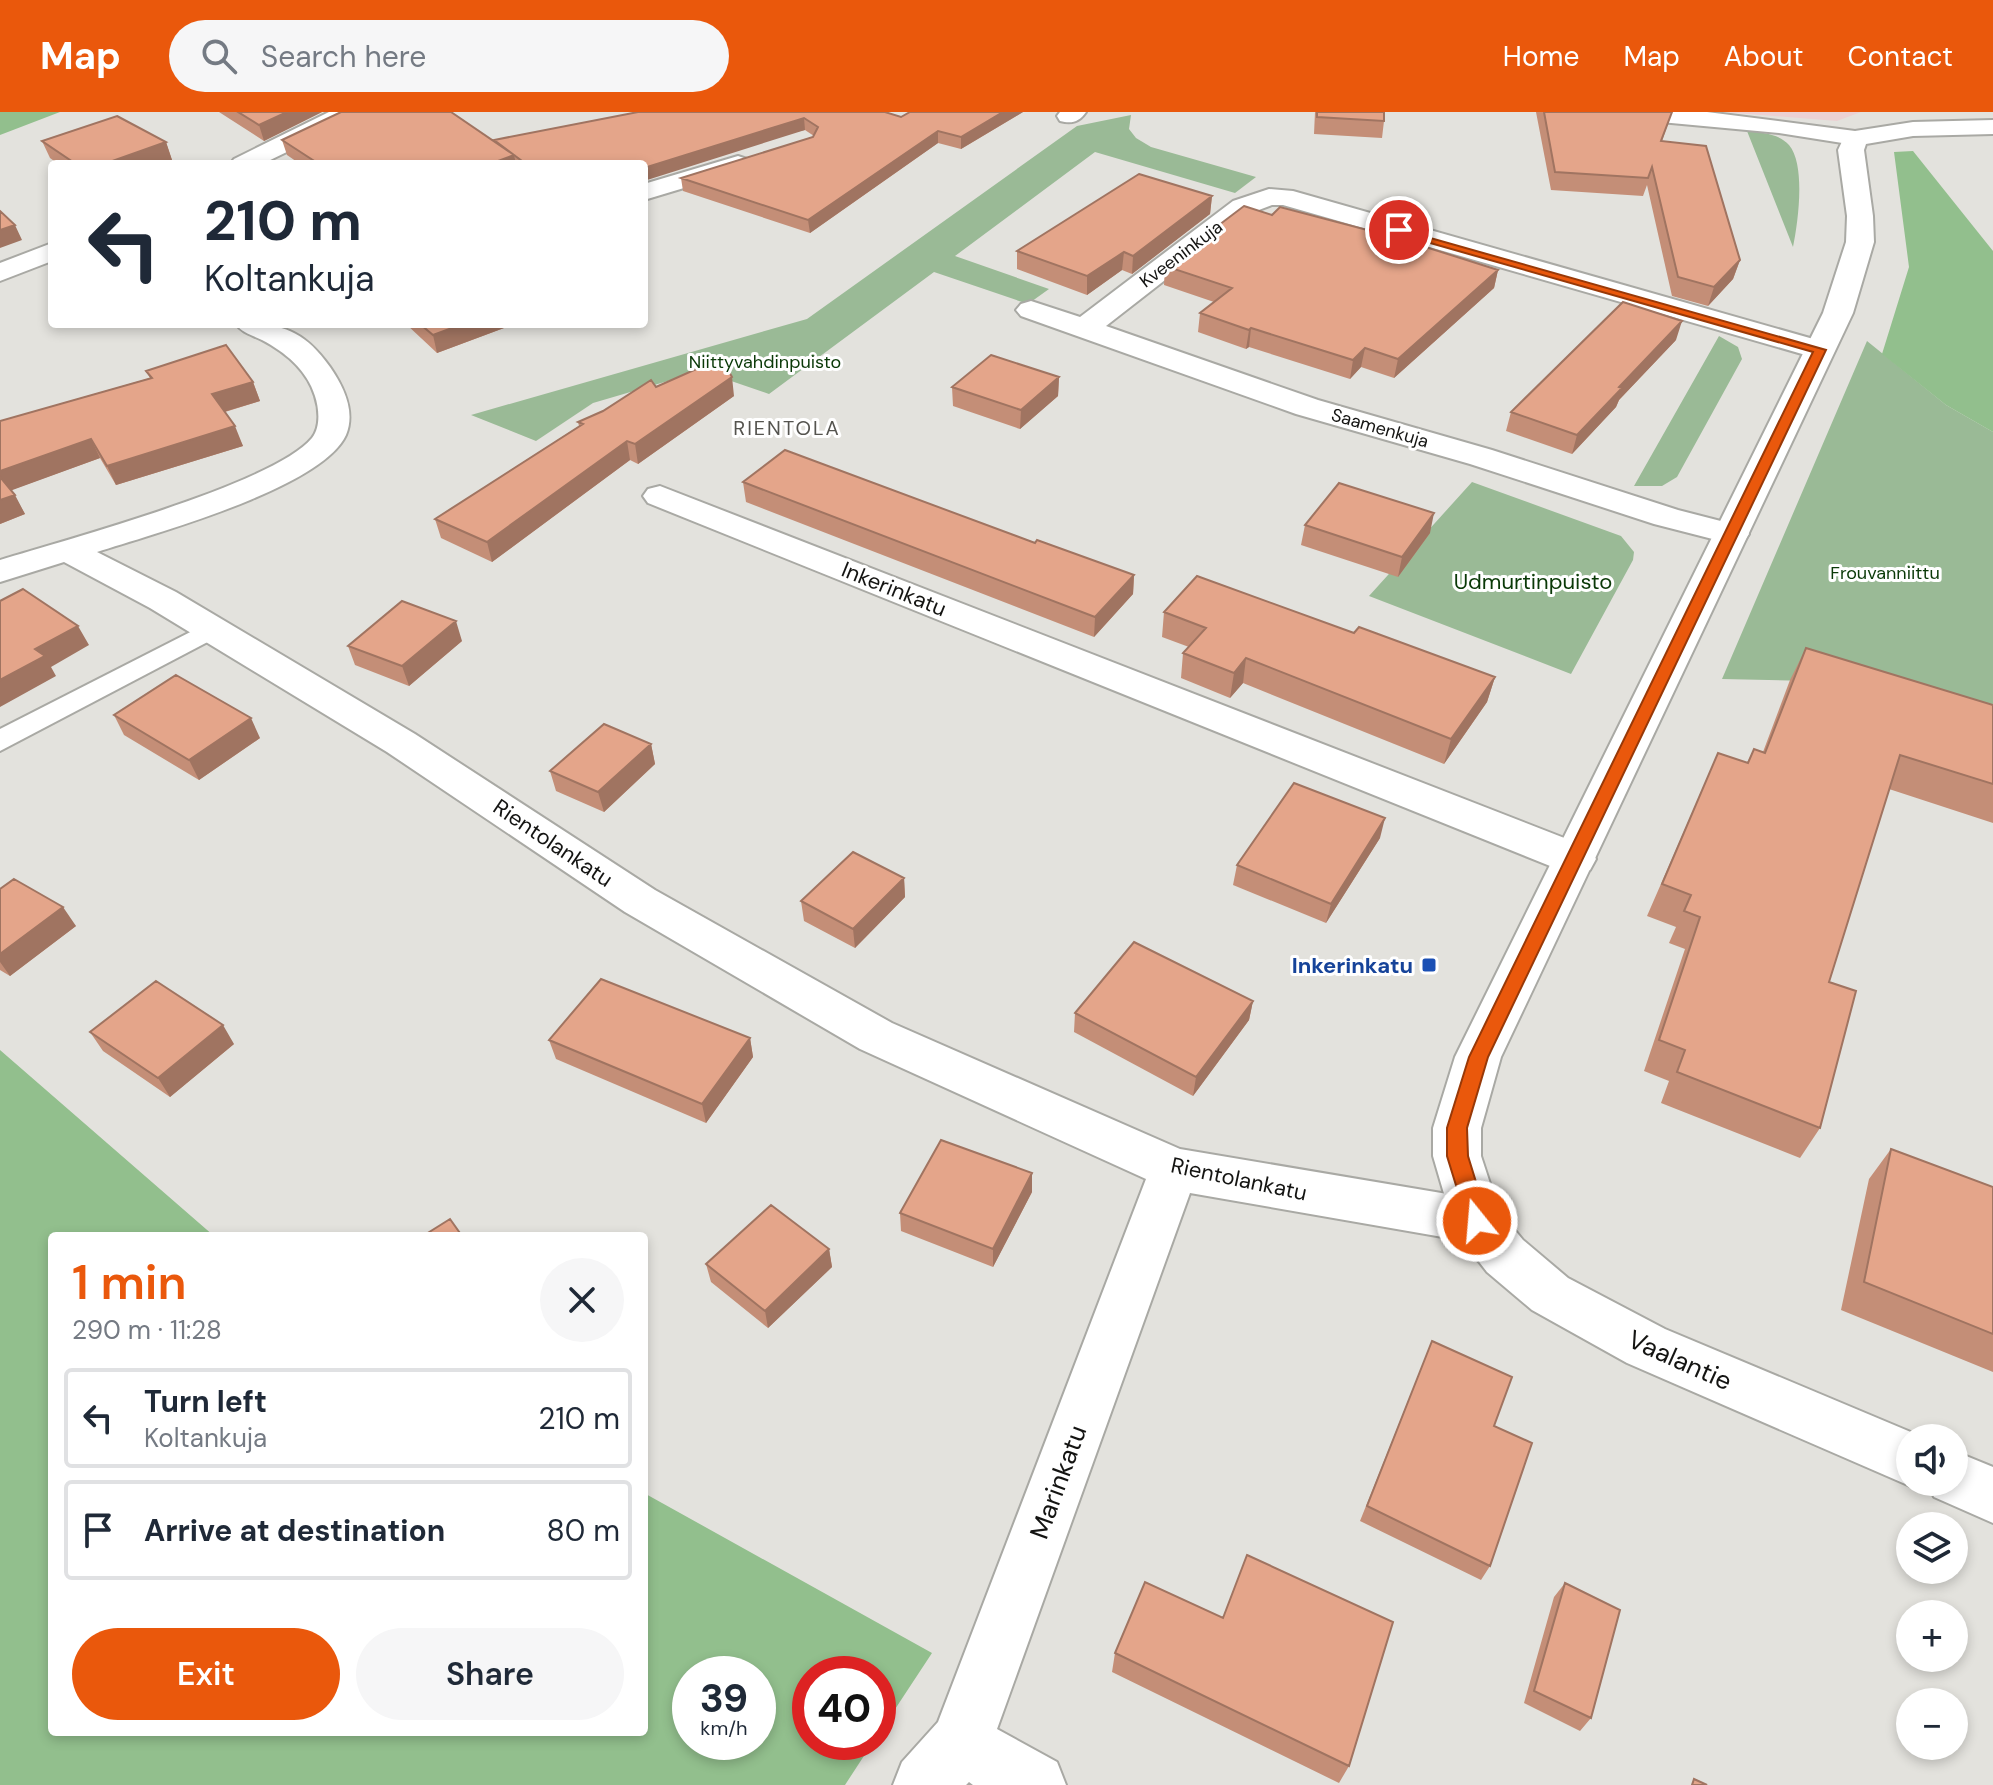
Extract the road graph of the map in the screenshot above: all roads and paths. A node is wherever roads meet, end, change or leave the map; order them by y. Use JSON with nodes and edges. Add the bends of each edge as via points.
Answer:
{"nodes":[{"id":1,"x":350,"y":112,"type":"edge"},
{"id":2,"x":1628,"y":112,"type":"edge"},
{"id":3,"x":1993,"y":127,"type":"edge"},
{"id":4,"x":1855,"y":138,"type":"junction"},
{"id":5,"x":760,"y":157,"type":"edge"},
{"id":6,"x":251,"y":160,"type":"edge"},
{"id":7,"x":648,"y":191,"type":"edge"},
{"id":8,"x":48,"y":253,"type":"edge"},
{"id":9,"x":0,"y":273,"type":"edge"},
{"id":10,"x":1031,"y":310,"type":"dead end"},
{"id":11,"x":270,"y":328,"type":"edge"},
{"id":12,"x":1085,"y":328,"type":"junction"},
{"id":13,"x":1820,"y":350,"type":"junction"},
{"id":14,"x":660,"y":496,"type":"dead end"},
{"id":15,"x":1732,"y":534,"type":"junction"},
{"id":16,"x":67,"y":550,"type":"junction"},
{"id":17,"x":0,"y":571,"type":"edge"},
{"id":18,"x":210,"y":630,"type":"junction"},
{"id":19,"x":0,"y":741,"type":"edge"},
{"id":20,"x":1575,"y":859,"type":"junction"},
{"id":21,"x":1174,"y":1169,"type":"junction"},
{"id":22,"x":1477,"y":1221,"type":"junction"},
{"id":23,"x":1896,"y":1453,"type":"edge"},
{"id":24,"x":1968,"y":1484,"type":"edge"},
{"id":25,"x":1993,"y":1495,"type":"edge"},
{"id":26,"x":943,"y":1764,"type":"edge"},
{"id":27,"x":1034,"y":1785,"type":"edge"}],
"edges":[{"from":1,"to":6,"type":"street"},
{"from":2,"to":4,"type":"street"},
{"from":3,"to":4,"type":"street","via":[[1913,129]]},
{"from":4,"to":13,"type":"street","via":[[1851,150],[1860,242],[1838,313]]},
{"from":5,"to":7,"type":"street"},
{"from":8,"to":9,"type":"street"},
{"from":10,"to":12,"type":"street","name":"Saamenkuja"},
{"from":11,"to":16,"type":"street","via":[[323,378],[334,426],[326,443],[308,458],[253,485]]},
{"from":12,"to":13,"type":"street","name":"Kveeninkuja","via":[[1242,207],[1284,197]]},
{"from":12,"to":15,"type":"street","name":"Saamenkuja","via":[[1307,407]]},
{"from":13,"to":15,"type":"street"},
{"from":14,"to":20,"type":"street","name":"Inkerinkatu"},
{"from":15,"to":20,"type":"street"},
{"from":16,"to":17,"type":"street"},
{"from":16,"to":18,"type":"street","name":"Rientolankatu"},
{"from":18,"to":19,"type":"lane"},
{"from":18,"to":21,"type":"street","name":"Rientolankatu","via":[[401,743],[640,901],[876,1036]]},
{"from":20,"to":22,"type":"street","via":[[1478,1057],[1457,1128],[1457,1156]]},
{"from":21,"to":22,"type":"street","name":"Rientolankatu"},
{"from":21,"to":26,"type":"street","name":"Marinkatu"},
{"from":22,"to":23,"type":"street","name":"Vaalantie","via":[[1505,1256],[1550,1294],[1594,1320]]},
{"from":24,"to":25,"type":"street"},
{"from":26,"to":27,"type":"street"}]}
